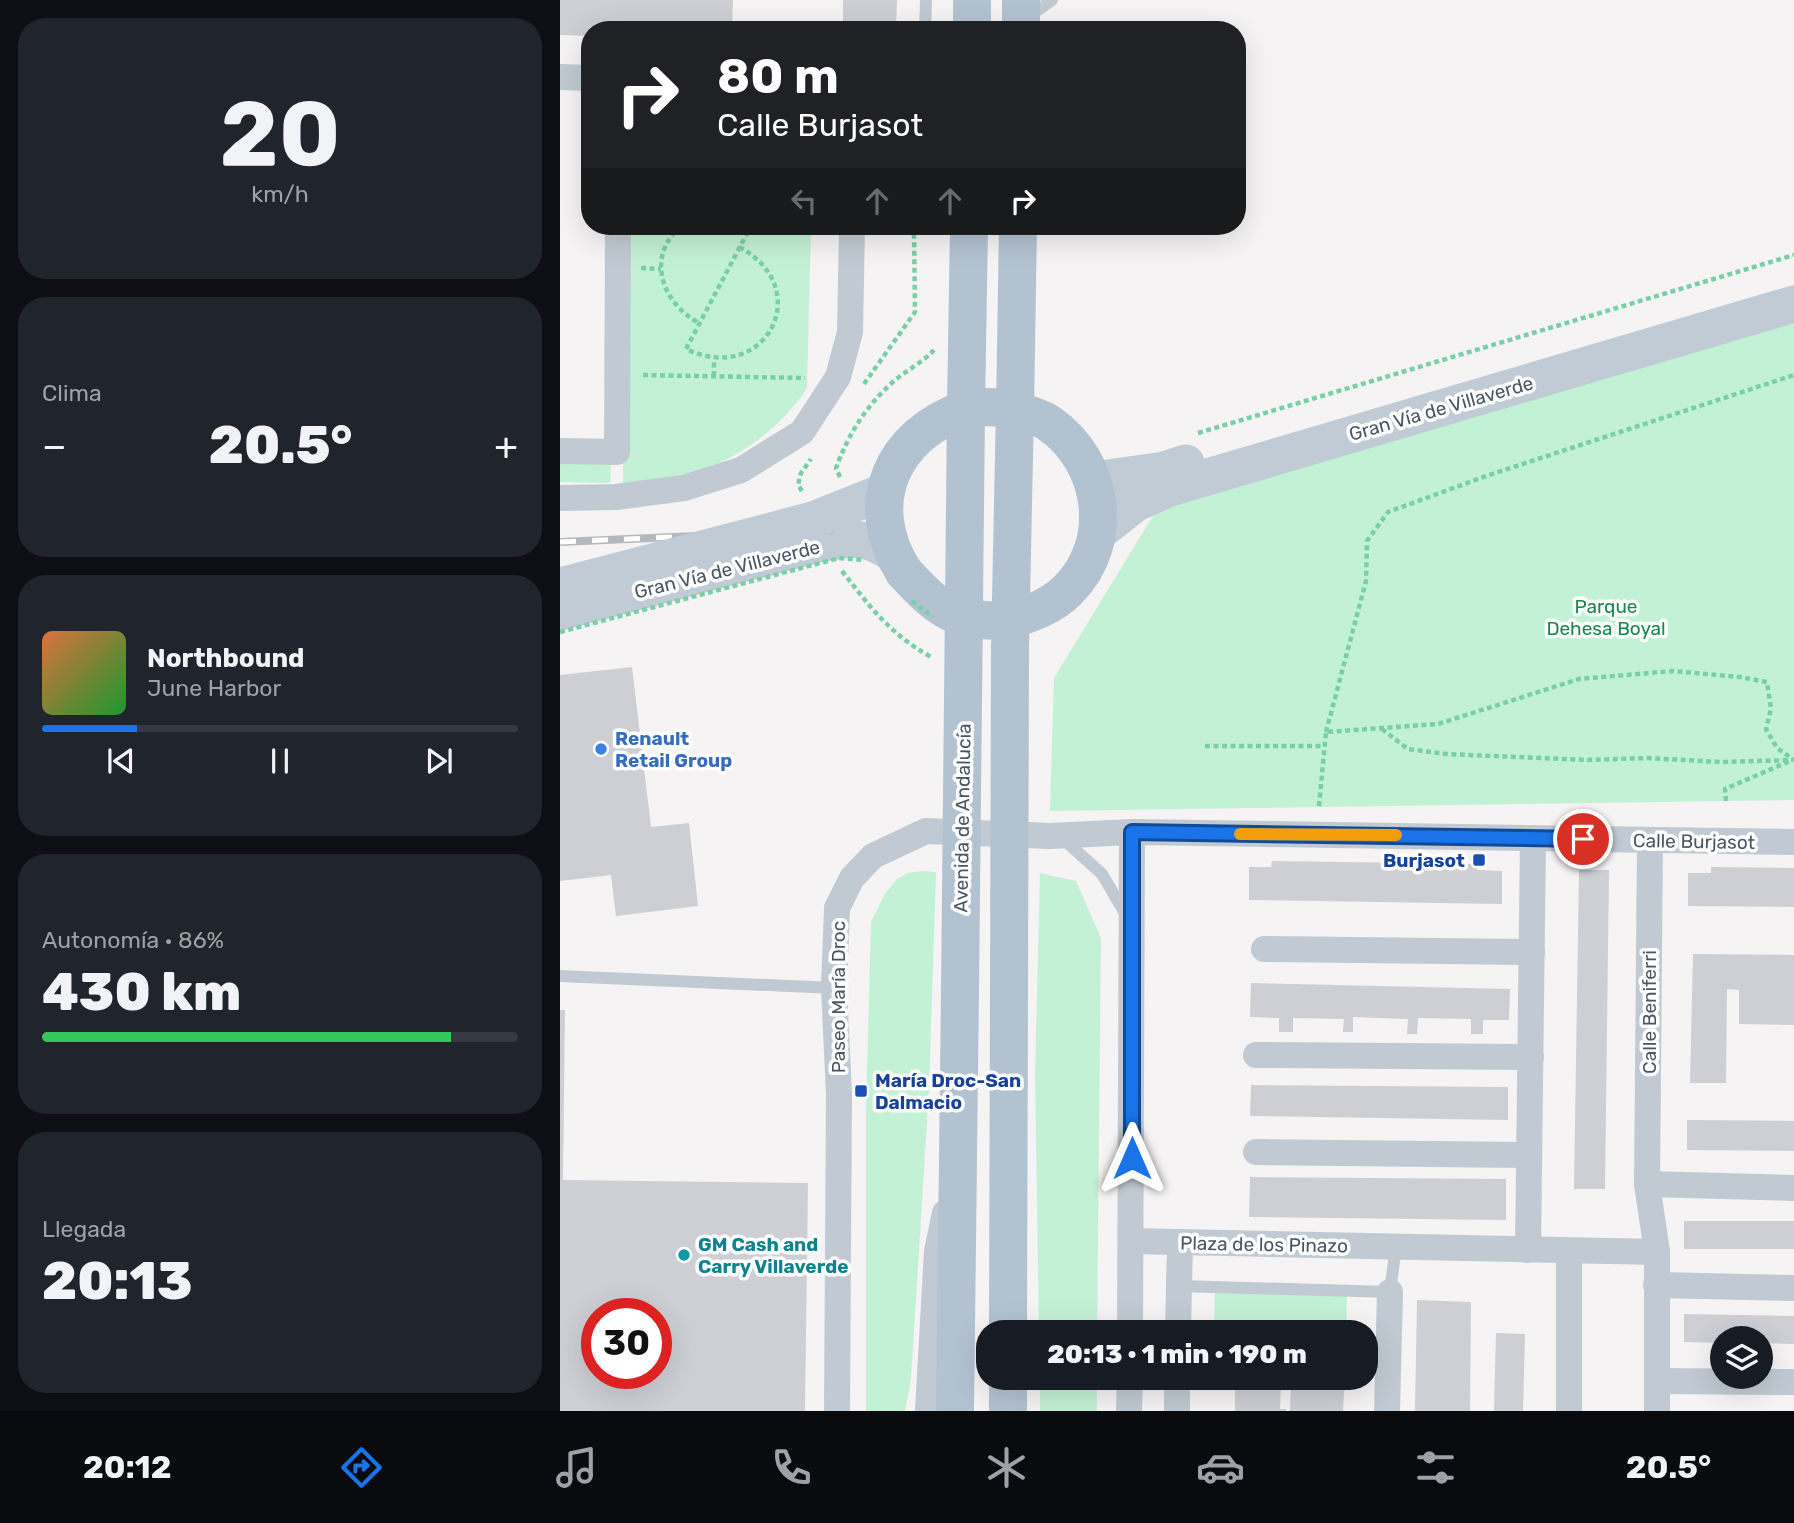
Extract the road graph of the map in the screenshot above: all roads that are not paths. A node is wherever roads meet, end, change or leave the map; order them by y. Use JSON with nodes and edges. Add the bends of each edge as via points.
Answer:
{"nodes":[{"id":1,"x":926,"y":0,"type":"edge"},
{"id":2,"x":972,"y":0,"type":"edge"},
{"id":3,"x":1021,"y":0,"type":"edge"},
{"id":4,"x":1052,"y":0,"type":"edge"},
{"id":5,"x":925,"y":21,"type":"edge"},
{"id":6,"x":972,"y":21,"type":"edge"},
{"id":7,"x":1021,"y":21,"type":"edge"},
{"id":8,"x":1023,"y":21,"type":"edge"},
{"id":9,"x":560,"y":77,"type":"edge"},
{"id":10,"x":581,"y":78,"type":"edge"},
{"id":11,"x":618,"y":235,"type":"edge"},
{"id":12,"x":852,"y":235,"type":"edge"},
{"id":13,"x":969,"y":235,"type":"edge"},
{"id":14,"x":1018,"y":235,"type":"edge"},
{"id":15,"x":1794,"y":281,"type":"edge"},
{"id":16,"x":1794,"y":304,"type":"edge"},
{"id":17,"x":966,"y":409,"type":"junction"},
{"id":18,"x":1015,"y":409,"type":"junction"},
{"id":19,"x":560,"y":451,"type":"edge"},
{"id":20,"x":617,"y":452,"type":"junction"},
{"id":21,"x":1094,"y":480,"type":"junction"},
{"id":22,"x":886,"y":491,"type":"junction"},
{"id":23,"x":616,"y":496,"type":"junction"},
{"id":24,"x":560,"y":498,"type":"edge"},
{"id":25,"x":1098,"y":533,"type":"junction"},
{"id":26,"x":892,"y":553,"type":"junction"},
{"id":27,"x":560,"y":586,"type":"edge"},
{"id":28,"x":560,"y":612,"type":"edge"},
{"id":29,"x":964,"y":618,"type":"junction"},
{"id":30,"x":1011,"y":620,"type":"junction"},
{"id":31,"x":1132,"y":832,"type":"junction"},
{"id":32,"x":1059,"y":836,"type":"junction"},
{"id":33,"x":1533,"y":838,"type":"junction"},
{"id":34,"x":1650,"y":840,"type":"junction"},
{"id":35,"x":1794,"y":842,"type":"edge"},
{"id":36,"x":1131,"y":924,"type":"junction"},
{"id":37,"x":1265,"y":949,"type":"dead end"},
{"id":38,"x":1532,"y":952,"type":"junction"},
{"id":39,"x":560,"y":976,"type":"edge"},
{"id":40,"x":834,"y":988,"type":"junction"},
{"id":41,"x":1256,"y":1055,"type":"dead end"},
{"id":42,"x":1531,"y":1057,"type":"junction"},
{"id":43,"x":1256,"y":1152,"type":"dead end"},
{"id":44,"x":958,"y":1153,"type":"junction"},
{"id":45,"x":1529,"y":1155,"type":"junction"},
{"id":46,"x":1647,"y":1184,"type":"junction"},
{"id":47,"x":1794,"y":1188,"type":"edge"},
{"id":48,"x":1132,"y":1241,"type":"junction"},
{"id":49,"x":1180,"y":1242,"type":"junction"},
{"id":50,"x":1396,"y":1246,"type":"junction"},
{"id":51,"x":1528,"y":1251,"type":"junction"},
{"id":52,"x":1569,"y":1251,"type":"junction"},
{"id":53,"x":1657,"y":1252,"type":"junction"},
{"id":54,"x":1179,"y":1286,"type":"junction"},
{"id":55,"x":1656,"y":1286,"type":"junction"},
{"id":56,"x":1794,"y":1287,"type":"edge"},
{"id":57,"x":1390,"y":1292,"type":"junction"},
{"id":58,"x":1008,"y":1320,"type":"edge"},
{"id":59,"x":1130,"y":1320,"type":"edge"},
{"id":60,"x":1178,"y":1320,"type":"edge"},
{"id":61,"x":1657,"y":1381,"type":"junction"},
{"id":62,"x":1794,"y":1382,"type":"edge"},
{"id":63,"x":1008,"y":1390,"type":"edge"},
{"id":64,"x":1130,"y":1390,"type":"edge"},
{"id":65,"x":1177,"y":1390,"type":"edge"},
{"id":66,"x":837,"y":1411,"type":"edge"},
{"id":67,"x":928,"y":1411,"type":"edge"},
{"id":68,"x":955,"y":1411,"type":"edge"},
{"id":69,"x":1008,"y":1411,"type":"edge"},
{"id":70,"x":1129,"y":1411,"type":"edge"},
{"id":71,"x":1177,"y":1411,"type":"edge"},
{"id":72,"x":1387,"y":1411,"type":"edge"},
{"id":73,"x":1569,"y":1411,"type":"edge"},
{"id":74,"x":1657,"y":1411,"type":"edge"}],
"edges":[{"from":1,"to":5,"type":"lane"},
{"from":2,"to":6,"type":"main road"},
{"from":3,"to":7,"type":"main road","bridge":true},
{"from":4,"to":8,"type":"lane"},
{"from":9,"to":10,"type":"street"},
{"from":11,"to":20,"type":"street"},
{"from":12,"to":23,"type":"street","via":[[850,332],[838,377],[802,432],[741,470],[684,488]]},
{"from":13,"to":17,"type":"main road","name":"Avenida de Andalucía"},
{"from":14,"to":18,"type":"main road"},
{"from":15,"to":21,"type":"street","name":"Gran Vía de Villaverde","bridge":true,"via":[[1164,470]]},
{"from":16,"to":25,"type":"street","name":"Gran Vía de Villaverde","bridge":true,"via":[[1170,488],[1136,503]]},
{"from":17,"to":18,"type":"main road"},
{"from":17,"to":22,"type":"main road","bridge":true,"via":[[919,433],[898,460]]},
{"from":17,"to":29,"type":"main road","name":"Avenida de Andalucía","bridge":true},
{"from":18,"to":21,"type":"main road","bridge":true,"via":[[1049,423],[1076,448]]},
{"from":18,"to":30,"type":"main road","bridge":true},
{"from":19,"to":20,"type":"street"},
{"from":20,"to":23,"type":"street"},
{"from":21,"to":25,"type":"main road","bridge":true},
{"from":22,"to":26,"type":"main road","bridge":true,"via":[[883,520]]},
{"from":22,"to":27,"type":"street","name":"Gran Vía de Villaverde","bridge":true,"via":[[813,520]]},
{"from":23,"to":24,"type":"street"},
{"from":25,"to":30,"type":"main road","bridge":true,"via":[[1087,564],[1068,590],[1042,610]]},
{"from":26,"to":28,"type":"street","name":"Gran Vía de Villaverde","via":[[872,541],[818,544]]},
{"from":26,"to":29,"type":"main road","bridge":true,"via":[[925,595]]},
{"from":29,"to":30,"type":"main road"},
{"from":29,"to":44,"type":"main road","name":"Avenida de Andalucía","bridge":true},
{"from":30,"to":58,"type":"main road","bridge":true},
{"from":31,"to":32,"type":"street","name":"Paseo María Droc"},
{"from":31,"to":33,"type":"street","name":"Calle Burjasot"},
{"from":31,"to":36,"type":"street"},
{"from":32,"to":36,"type":"lane","via":[[1102,874]]},
{"from":32,"to":40,"type":"street","name":"Paseo María Droc","via":[[926,831],[873,856],[852,877],[837,908]]},
{"from":33,"to":34,"type":"street","name":"Calle Burjasot"},
{"from":33,"to":38,"type":"street"},
{"from":34,"to":35,"type":"street","name":"Calle Burjasot"},
{"from":34,"to":46,"type":"street","name":"Calle Beniferri"},
{"from":36,"to":48,"type":"street"},
{"from":37,"to":38,"type":"street"},
{"from":38,"to":42,"type":"street"},
{"from":39,"to":40,"type":"lane"},
{"from":40,"to":66,"type":"street","name":"Paseo María Droc","via":[[839,1094]]},
{"from":41,"to":42,"type":"street"},
{"from":42,"to":45,"type":"street"},
{"from":43,"to":45,"type":"street"},
{"from":44,"to":67,"type":"street","via":[[937,1251]]},
{"from":44,"to":68,"type":"main road","name":"Avenida de Andalucía"},
{"from":45,"to":51,"type":"street"},
{"from":46,"to":47,"type":"street"},
{"from":46,"to":53,"type":"street","name":"Calle Beniferri"},
{"from":48,"to":49,"type":"street","name":"Plaza de los Pinazo"},
{"from":48,"to":59,"type":"street"},
{"from":49,"to":50,"type":"street","name":"Plaza de los Pinazo"},
{"from":49,"to":54,"type":"street"},
{"from":50,"to":51,"type":"street","name":"Plaza de los Pinazo"},
{"from":50,"to":57,"type":"lane"},
{"from":51,"to":52,"type":"street","name":"Plaza de los Pinazo"},
{"from":52,"to":53,"type":"street","name":"Plaza de los Pinazo"},
{"from":52,"to":73,"type":"street"},
{"from":53,"to":55,"type":"street","name":"Calle Beniferri"},
{"from":54,"to":57,"type":"lane"},
{"from":54,"to":60,"type":"street"},
{"from":55,"to":56,"type":"street"},
{"from":55,"to":61,"type":"street","name":"Calle Beniferri"},
{"from":57,"to":72,"type":"street"},
{"from":61,"to":62,"type":"street"},
{"from":61,"to":74,"type":"street","name":"Calle Beniferri"},
{"from":63,"to":69,"type":"main road"},
{"from":64,"to":70,"type":"street"},
{"from":65,"to":71,"type":"street"}]}
